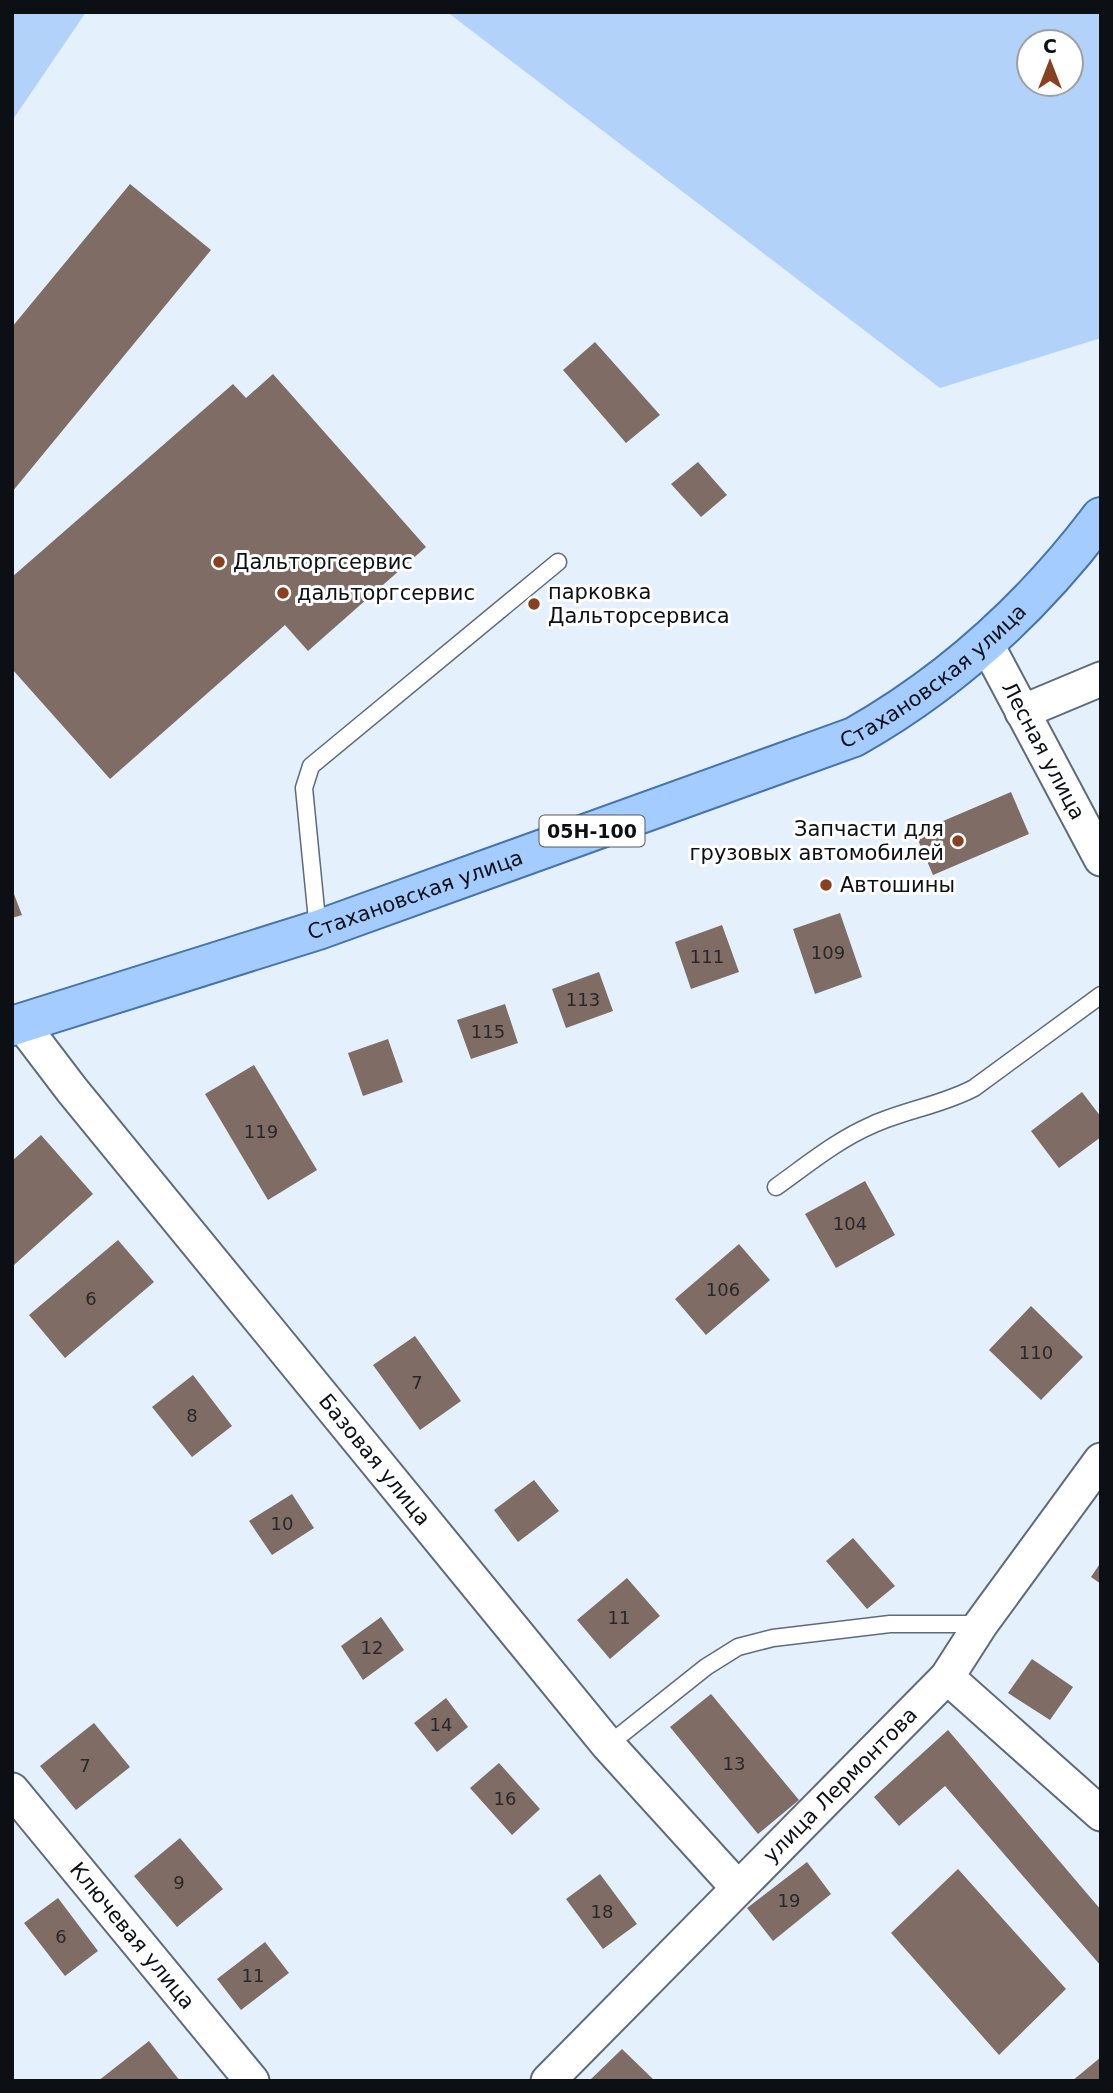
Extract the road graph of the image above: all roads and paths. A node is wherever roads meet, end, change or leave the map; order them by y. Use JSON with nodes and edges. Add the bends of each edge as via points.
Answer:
{"nodes":[{"id":1,"x":1101,"y":517,"type":"edge"},
{"id":2,"x":558,"y":562,"type":"dead end"},
{"id":3,"x":986,"y":643,"type":"junction"},
{"id":4,"x":1101,"y":679,"type":"edge"},
{"id":5,"x":1022,"y":712,"type":"junction"},
{"id":6,"x":1101,"y":859,"type":"edge"},
{"id":7,"x":318,"y":930,"type":"junction"},
{"id":8,"x":1101,"y":995,"type":"edge"},
{"id":9,"x":17,"y":1024,"type":"edge"},
{"id":10,"x":776,"y":1187,"type":"dead end"},
{"id":11,"x":1101,"y":1460,"type":"edge"},
{"id":12,"x":981,"y":1624,"type":"junction"},
{"id":13,"x":947,"y":1678,"type":"junction"},
{"id":14,"x":608,"y":1745,"type":"junction"},
{"id":15,"x":12,"y":1790,"type":"edge"},
{"id":16,"x":1101,"y":1814,"type":"edge"},
{"id":17,"x":737,"y":1887,"type":"junction"},
{"id":18,"x":252,"y":2081,"type":"edge"},
{"id":19,"x":548,"y":2081,"type":"edge"}],
"edges":[{"from":1,"to":3,"type":"main road","name":"Стахановская улица","number":"05Н-100","via":[[1066,563]]},
{"from":2,"to":7,"type":"lane","via":[[311,766],[304,788]]},
{"from":3,"to":5,"type":"street","name":"Лесная улица"},
{"from":3,"to":7,"type":"main road","name":"Стахановская улица","number":"05Н-100","via":[[949,676],[854,737]]},
{"from":4,"to":5,"type":"street"},
{"from":5,"to":6,"type":"street","name":"Лесная улица"},
{"from":7,"to":9,"type":"main road","name":"Стахановская улица","number":"05Н-100"},
{"from":8,"to":10,"type":"lane","via":[[974,1088],[846,1137]]},
{"from":9,"to":14,"type":"street","name":"Базовая улица"},
{"from":11,"to":12,"type":"street","name":"улица Лермонтова"},
{"from":12,"to":13,"type":"street","name":"улица Лермонтова"},
{"from":12,"to":14,"type":"lane","via":[[890,1624],[773,1638],[738,1647]]},
{"from":13,"to":16,"type":"street"},
{"from":13,"to":17,"type":"street","name":"улица Лермонтова"},
{"from":14,"to":17,"type":"street","name":"Базовая улица"},
{"from":15,"to":18,"type":"street","name":"Ключевая улица"},
{"from":17,"to":19,"type":"street","name":"улица Лермонтова"}]}
